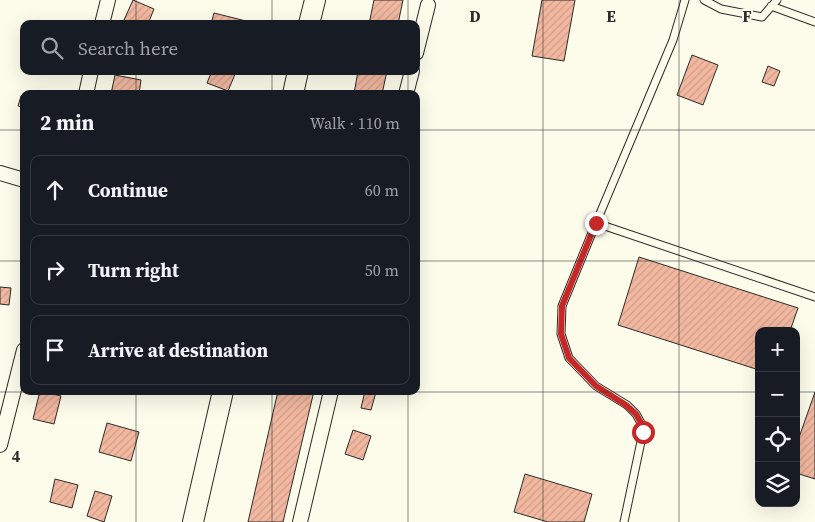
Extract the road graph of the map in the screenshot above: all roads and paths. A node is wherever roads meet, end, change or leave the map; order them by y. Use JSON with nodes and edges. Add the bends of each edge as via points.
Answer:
{"nodes":[{"id":1,"x":108,"y":0,"type":"edge"},
{"id":2,"x":315,"y":0,"type":"edge"},
{"id":3,"x":685,"y":0,"type":"edge"},
{"id":4,"x":704,"y":0,"type":"edge"},
{"id":5,"x":777,"y":0,"type":"edge"},
{"id":6,"x":428,"y":5,"type":"dead end"},
{"id":7,"x":771,"y":6,"type":"junction"},
{"id":8,"x":103,"y":20,"type":"edge"},
{"id":9,"x":310,"y":20,"type":"edge"},
{"id":10,"x":815,"y":22,"type":"edge"},
{"id":11,"x":420,"y":37,"type":"edge"},
{"id":12,"x":90,"y":75,"type":"edge"},
{"id":13,"x":297,"y":75,"type":"edge"},
{"id":14,"x":411,"y":75,"type":"edge"},
{"id":15,"x":87,"y":90,"type":"edge"},
{"id":16,"x":294,"y":90,"type":"edge"},
{"id":17,"x":407,"y":90,"type":"edge"},
{"id":18,"x":0,"y":173,"type":"edge"},
{"id":19,"x":20,"y":179,"type":"edge"},
{"id":20,"x":596,"y":223,"type":"junction"},
{"id":21,"x":815,"y":297,"type":"edge"},
{"id":22,"x":20,"y":366,"type":"edge"},
{"id":23,"x":222,"y":395,"type":"edge"},
{"id":24,"x":330,"y":395,"type":"edge"},
{"id":25,"x":0,"y":445,"type":"edge"},
{"id":26,"x":193,"y":522,"type":"edge"},
{"id":27,"x":300,"y":522,"type":"edge"},
{"id":28,"x":624,"y":522,"type":"edge"}],
"edges":[{"from":1,"to":8,"type":"street"},
{"from":2,"to":9,"type":"main road"},
{"from":3,"to":20,"type":"lane","via":[[673,40]]},
{"from":4,"to":7,"type":"lane","via":[[720,9],[762,18]]},
{"from":5,"to":7,"type":"lane"},
{"from":6,"to":11,"type":"street"},
{"from":7,"to":10,"type":"lane"},
{"from":12,"to":15,"type":"street"},
{"from":13,"to":16,"type":"main road"},
{"from":14,"to":17,"type":"street"},
{"from":18,"to":19,"type":"street"},
{"from":20,"to":21,"type":"lane"},
{"from":20,"to":28,"type":"lane","via":[[562,306],[561,334],[569,358],[596,386],[636,414],[641,423],[643,432]]},
{"from":22,"to":25,"type":"street"},
{"from":23,"to":26,"type":"main road"},
{"from":24,"to":27,"type":"street"}]}
